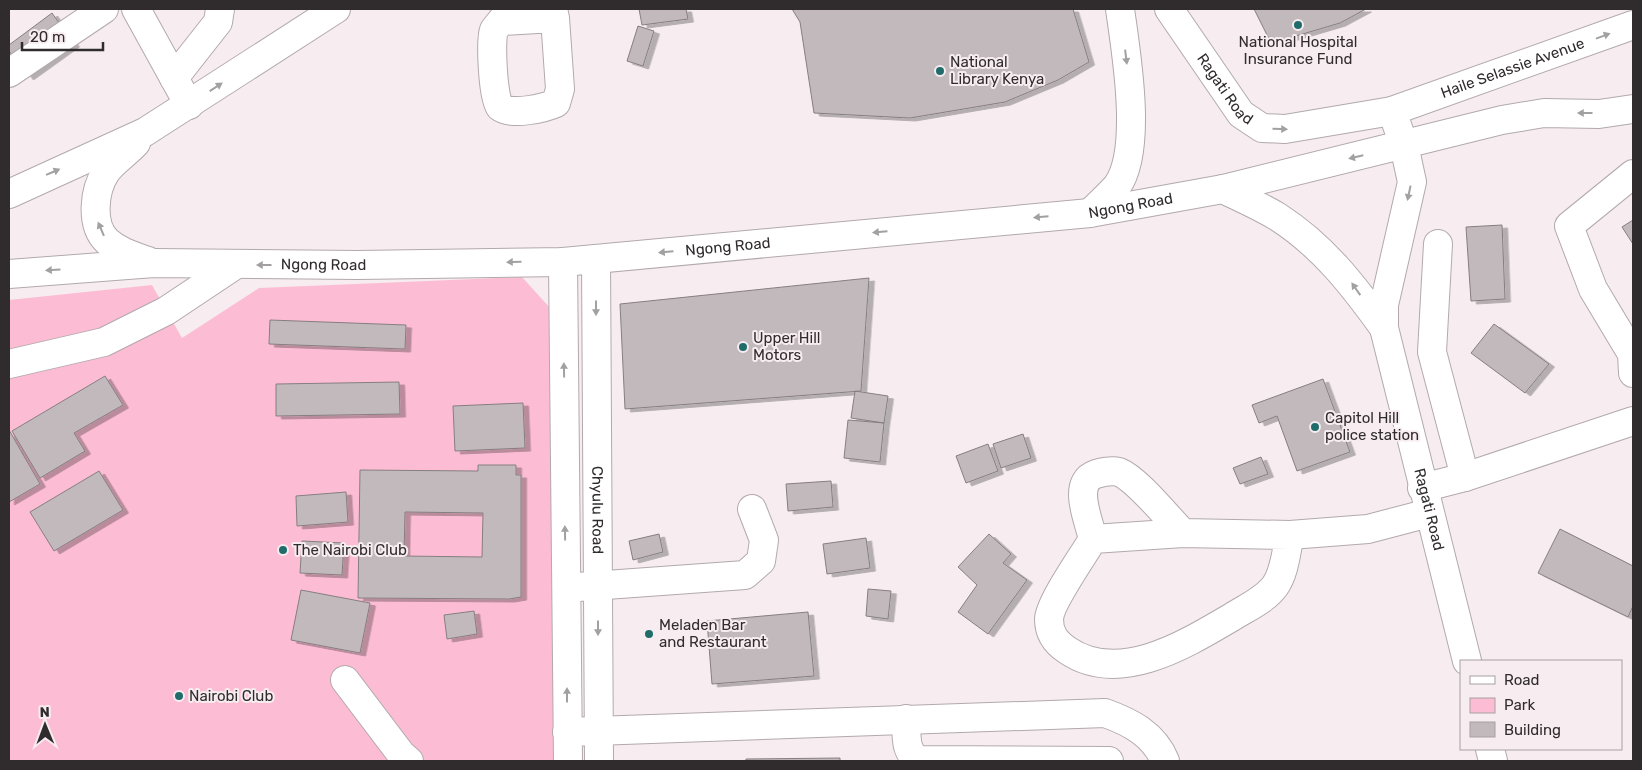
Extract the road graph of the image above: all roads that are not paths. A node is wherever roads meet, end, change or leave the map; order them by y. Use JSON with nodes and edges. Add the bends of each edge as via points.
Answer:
{"nodes":[{"id":1,"x":104,"y":9,"type":"edge"},
{"id":2,"x":136,"y":9,"type":"edge"},
{"id":3,"x":220,"y":9,"type":"edge"},
{"id":4,"x":336,"y":9,"type":"edge"},
{"id":5,"x":1120,"y":9,"type":"edge"},
{"id":6,"x":1169,"y":9,"type":"edge"},
{"id":7,"x":1633,"y":25,"type":"edge"},
{"id":8,"x":9,"y":73,"type":"edge"},
{"id":9,"x":174,"y":78,"type":"junction"},
{"id":10,"x":189,"y":105,"type":"junction"},
{"id":11,"x":1633,"y":109,"type":"edge"},
{"id":12,"x":1392,"y":111,"type":"junction"},
{"id":13,"x":145,"y":132,"type":"junction"},
{"id":14,"x":1404,"y":145,"type":"junction"},
{"id":15,"x":1633,"y":174,"type":"edge"},
{"id":16,"x":1222,"y":189,"type":"junction"},
{"id":17,"x":9,"y":194,"type":"edge"},
{"id":18,"x":1090,"y":213,"type":"junction"},
{"id":19,"x":1438,"y":244,"type":"dead end"},
{"id":20,"x":596,"y":259,"type":"junction"},
{"id":21,"x":563,"y":262,"type":"junction"},
{"id":22,"x":154,"y":263,"type":"junction"},
{"id":23,"x":235,"y":265,"type":"junction"},
{"id":24,"x":9,"y":274,"type":"edge"},
{"id":25,"x":1384,"y":328,"type":"junction"},
{"id":26,"x":9,"y":364,"type":"edge"},
{"id":27,"x":1633,"y":373,"type":"edge"},
{"id":28,"x":1633,"y":421,"type":"edge"},
{"id":29,"x":1465,"y":477,"type":"junction"},
{"id":30,"x":1426,"y":500,"type":"junction"},
{"id":31,"x":752,"y":509,"type":"dead end"},
{"id":32,"x":1182,"y":533,"type":"junction"},
{"id":33,"x":1290,"y":535,"type":"junction"},
{"id":34,"x":1093,"y":539,"type":"junction"},
{"id":35,"x":597,"y":587,"type":"junction"},
{"id":36,"x":566,"y":588,"type":"junction"},
{"id":37,"x":1467,"y":660,"type":"edge"},
{"id":38,"x":345,"y":680,"type":"dead end"},
{"id":39,"x":906,"y":719,"type":"junction"},
{"id":40,"x":598,"y":731,"type":"junction"},
{"id":41,"x":567,"y":732,"type":"junction"},
{"id":42,"x":409,"y":761,"type":"edge"},
{"id":43,"x":568,"y":761,"type":"edge"},
{"id":44,"x":599,"y":761,"type":"edge"},
{"id":45,"x":1109,"y":761,"type":"edge"},
{"id":46,"x":1165,"y":761,"type":"edge"}],
"edges":[{"from":1,"to":8,"type":"main road"},
{"from":2,"to":9,"type":"main road"},
{"from":3,"to":9,"type":"main road","via":[[218,22]]},
{"from":10,"to":4,"type":"main road","one_way":true},
{"from":5,"to":18,"type":"main road","one_way":true,"via":[[1131,90],[1128,155],[1117,185]]},
{"from":6,"to":12,"type":"main road","name":"Ragati Road","one_way":true,"via":[[1241,114],[1262,128],[1285,129]]},
{"from":12,"to":7,"type":"main road","name":"Haile Selassie Avenue","one_way":true},
{"from":9,"to":10,"type":"main road"},
{"from":10,"to":13,"type":"main road"},
{"from":11,"to":14,"type":"main road","one_way":true,"via":[[1599,114],[1544,113],[1502,120]]},
{"from":12,"to":14,"type":"main road"},
{"from":17,"to":13,"type":"main road","one_way":true},
{"from":22,"to":13,"type":"main road","one_way":true,"via":[[121,251],[105,240],[96,215],[99,190],[107,172]]},
{"from":14,"to":16,"type":"main road","name":"Ngong Road","one_way":true},
{"from":14,"to":25,"type":"main road","name":"Ragati Road","one_way":true,"via":[[1412,182],[1384,305]]},
{"from":15,"to":27,"type":"main road","via":[[1569,226],[1594,289],[1632,354]]},
{"from":16,"to":18,"type":"main road","name":"Ngong Road"},
{"from":25,"to":16,"type":"main road","name":"Ragati Road","one_way":true,"via":[[1350,280],[1325,254],[1276,216]]},
{"from":18,"to":20,"type":"main road","name":"Ngong Road","one_way":true},
{"from":19,"to":29,"type":"main road","via":[[1432,352]]},
{"from":20,"to":21,"type":"main road","name":"Ngong Road"},
{"from":20,"to":35,"type":"main road","name":"Chyulu Road","one_way":true},
{"from":21,"to":23,"type":"main road","name":"Ngong Road","one_way":true},
{"from":36,"to":21,"type":"main road","name":"Chyulu Road","one_way":true},
{"from":22,"to":23,"type":"main road","name":"Ngong Road"},
{"from":22,"to":24,"type":"main road","name":"Ngong Road","one_way":true},
{"from":23,"to":26,"type":"main road","via":[[166,311],[104,342]]},
{"from":25,"to":30,"type":"main road","name":"Ragati Road"},
{"from":28,"to":29,"type":"main road"},
{"from":29,"to":30,"type":"main road"},
{"from":30,"to":33,"type":"main road","via":[[1368,529]]},
{"from":30,"to":37,"type":"main road","name":"Ragati Road"},
{"from":31,"to":35,"type":"main road","via":[[764,540],[761,561],[745,575]]},
{"from":32,"to":33,"type":"main road"},
{"from":32,"to":34,"type":"main road"},
{"from":32,"to":34,"type":"main road","via":[[1131,479],[1118,472],[1106,471],[1085,481],[1082,492]]},
{"from":33,"to":34,"type":"main road","via":[[1282,574],[1262,598],[1181,647],[1111,664],[1080,659],[1051,634],[1049,617],[1054,604]]},
{"from":35,"to":36,"type":"main road"},
{"from":35,"to":40,"type":"main road","name":"Chyulu Road","one_way":true},
{"from":41,"to":36,"type":"main road","name":"Chyulu Road","one_way":true},
{"from":38,"to":42,"type":"main road"},
{"from":39,"to":40,"type":"main road"},
{"from":39,"to":45,"type":"main road","via":[[908,749],[918,760]]},
{"from":39,"to":46,"type":"main road","via":[[1104,713],[1143,731]]},
{"from":40,"to":41,"type":"main road"},
{"from":40,"to":44,"type":"main road","name":"Chyulu Road"},
{"from":41,"to":43,"type":"main road","name":"Chyulu Road"}]}
